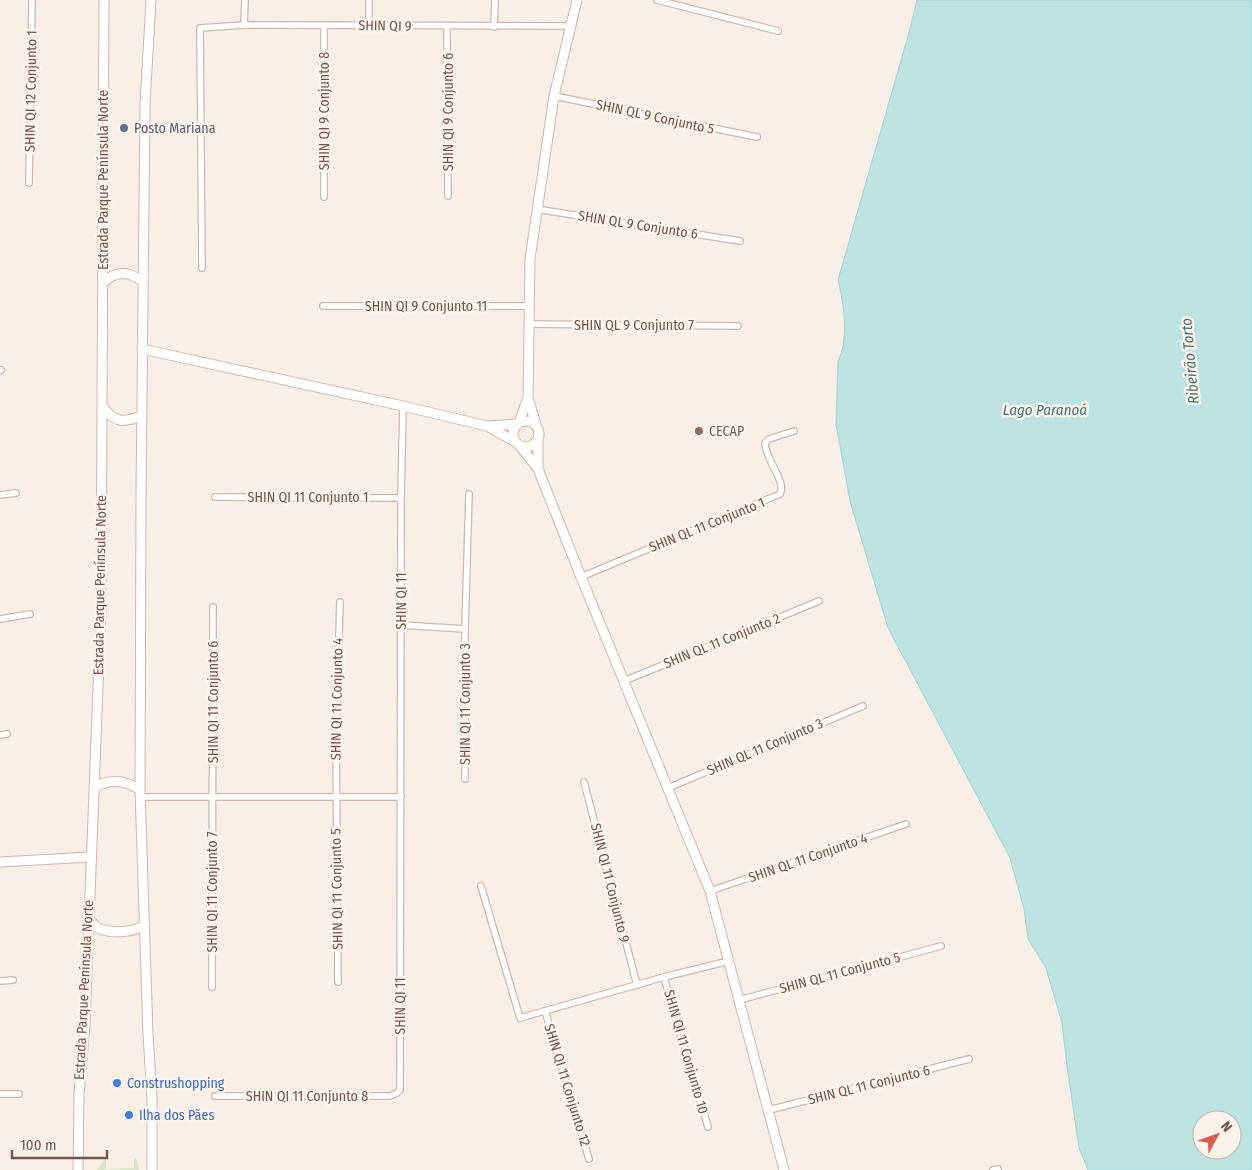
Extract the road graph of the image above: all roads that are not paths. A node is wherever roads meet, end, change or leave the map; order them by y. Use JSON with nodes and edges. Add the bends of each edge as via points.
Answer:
{"nodes":[{"id":1,"x":32,"y":0,"type":"edge"},
{"id":2,"x":104,"y":0,"type":"edge"},
{"id":3,"x":152,"y":0,"type":"edge"},
{"id":4,"x":244,"y":0,"type":"edge"},
{"id":5,"x":369,"y":0,"type":"edge"},
{"id":6,"x":494,"y":0,"type":"edge"},
{"id":7,"x":577,"y":0,"type":"edge"},
{"id":8,"x":657,"y":0,"type":"edge"},
{"id":9,"x":244,"y":25,"type":"junction"},
{"id":10,"x":324,"y":25,"type":"junction"},
{"id":11,"x":369,"y":26,"type":"junction"},
{"id":12,"x":570,"y":26,"type":"junction"},
{"id":13,"x":447,"y":27,"type":"junction"},
{"id":14,"x":494,"y":27,"type":"junction"},
{"id":15,"x":778,"y":31,"type":"dead end"},
{"id":16,"x":554,"y":96,"type":"junction"},
{"id":17,"x":757,"y":138,"type":"dead end"},
{"id":18,"x":29,"y":183,"type":"dead end"},
{"id":19,"x":448,"y":196,"type":"dead end"},
{"id":20,"x":324,"y":197,"type":"dead end"},
{"id":21,"x":536,"y":209,"type":"junction"},
{"id":22,"x":740,"y":242,"type":"dead end"},
{"id":23,"x":202,"y":268,"type":"dead end"},
{"id":24,"x":143,"y":282,"type":"junction"},
{"id":25,"x":103,"y":284,"type":"junction"},
{"id":26,"x":323,"y":306,"type":"dead end"},
{"id":27,"x":529,"y":306,"type":"junction"},
{"id":28,"x":529,"y":324,"type":"junction"},
{"id":29,"x":738,"y":326,"type":"dead end"},
{"id":30,"x":142,"y":349,"type":"junction"},
{"id":31,"x":528,"y":397,"type":"junction"},
{"id":32,"x":102,"y":406,"type":"junction"},
{"id":33,"x":403,"y":406,"type":"junction"},
{"id":34,"x":142,"y":416,"type":"junction"},
{"id":35,"x":518,"y":423,"type":"junction"},
{"id":36,"x":536,"y":425,"type":"junction"},
{"id":37,"x":488,"y":426,"type":"junction"},
{"id":38,"x":794,"y":431,"type":"dead end"},
{"id":39,"x":538,"y":441,"type":"junction"},
{"id":40,"x":517,"y":443,"type":"junction"},
{"id":41,"x":538,"y":469,"type":"junction"},
{"id":42,"x":16,"y":493,"type":"dead end"},
{"id":43,"x":469,"y":494,"type":"dead end"},
{"id":44,"x":0,"y":495,"type":"edge"},
{"id":45,"x":215,"y":497,"type":"dead end"},
{"id":46,"x":401,"y":498,"type":"junction"},
{"id":47,"x":581,"y":577,"type":"junction"},
{"id":48,"x":820,"y":601,"type":"dead end"},
{"id":49,"x":340,"y":602,"type":"dead end"},
{"id":50,"x":213,"y":607,"type":"dead end"},
{"id":51,"x":30,"y":614,"type":"dead end"},
{"id":52,"x":0,"y":619,"type":"edge"},
{"id":53,"x":401,"y":625,"type":"junction"},
{"id":54,"x":465,"y":629,"type":"junction"},
{"id":55,"x":624,"y":681,"type":"junction"},
{"id":56,"x":863,"y":706,"type":"dead end"},
{"id":57,"x":8,"y":734,"type":"dead end"},
{"id":58,"x":0,"y":736,"type":"edge"},
{"id":59,"x":465,"y":779,"type":"dead end"},
{"id":60,"x":584,"y":782,"type":"dead end"},
{"id":61,"x":94,"y":788,"type":"junction"},
{"id":62,"x":668,"y":788,"type":"junction"},
{"id":63,"x":140,"y":794,"type":"junction"},
{"id":64,"x":336,"y":797,"type":"junction"},
{"id":65,"x":401,"y":797,"type":"junction"},
{"id":66,"x":212,"y":798,"type":"junction"},
{"id":67,"x":906,"y":824,"type":"dead end"},
{"id":68,"x":90,"y":857,"type":"junction"},
{"id":69,"x":0,"y":862,"type":"edge"},
{"id":70,"x":481,"y":886,"type":"dead end"},
{"id":71,"x":710,"y":891,"type":"junction"},
{"id":72,"x":88,"y":917,"type":"junction"},
{"id":73,"x":145,"y":925,"type":"junction"},
{"id":74,"x":941,"y":946,"type":"dead end"},
{"id":75,"x":729,"y":960,"type":"junction"},
{"id":76,"x":664,"y":977,"type":"junction"},
{"id":77,"x":0,"y":980,"type":"edge"},
{"id":78,"x":13,"y":980,"type":"dead end"},
{"id":79,"x":338,"y":982,"type":"dead end"},
{"id":80,"x":636,"y":985,"type":"junction"},
{"id":81,"x":212,"y":987,"type":"dead end"},
{"id":82,"x":739,"y":1000,"type":"junction"},
{"id":83,"x":545,"y":1011,"type":"junction"},
{"id":84,"x":969,"y":1059,"type":"dead end"},
{"id":85,"x":398,"y":1093,"type":"joint"},
{"id":86,"x":0,"y":1094,"type":"edge"},
{"id":87,"x":18,"y":1094,"type":"dead end"},
{"id":88,"x":215,"y":1096,"type":"dead end"},
{"id":89,"x":769,"y":1110,"type":"junction"},
{"id":90,"x":708,"y":1128,"type":"dead end"},
{"id":91,"x":589,"y":1159,"type":"dead end"},
{"id":92,"x":78,"y":1170,"type":"edge"},
{"id":93,"x":152,"y":1170,"type":"edge"},
{"id":94,"x":784,"y":1170,"type":"edge"}],
"edges":[{"from":1,"to":18,"type":"street","name":"SHIN QI 12 Conjunto 1"},
{"from":2,"to":25,"type":"main road","name":"Estrada Parque Península Norte"},
{"from":3,"to":24,"type":"main road","via":[[145,104]]},
{"from":4,"to":9,"type":"street"},
{"from":5,"to":11,"type":"street"},
{"from":6,"to":14,"type":"street"},
{"from":7,"to":12,"type":"main road"},
{"from":8,"to":15,"type":"street"},
{"from":9,"to":10,"type":"street","name":"SHIN QI 9"},
{"from":9,"to":23,"type":"street","name":"SHIN QI 9","via":[[200,28]]},
{"from":10,"to":11,"type":"street","name":"SHIN QI 9"},
{"from":10,"to":20,"type":"street","name":"SHIN QI 9 Conjunto 8"},
{"from":11,"to":13,"type":"street","name":"SHIN QI 9"},
{"from":12,"to":14,"type":"street","name":"SHIN QI 9"},
{"from":12,"to":16,"type":"main road"},
{"from":13,"to":14,"type":"street","name":"SHIN QI 9"},
{"from":13,"to":19,"type":"street","name":"SHIN QI 9 Conjunto 6"},
{"from":16,"to":17,"type":"street","name":"SHIN QL 9 Conjunto 5"},
{"from":16,"to":21,"type":"main road"},
{"from":21,"to":22,"type":"street","name":"SHIN QL 9 Conjunto 6"},
{"from":21,"to":27,"type":"main road"},
{"from":24,"to":25,"type":"main road","via":[[123,274],[112,275]]},
{"from":24,"to":30,"type":"main road"},
{"from":25,"to":32,"type":"main road","name":"Estrada Parque Península Norte"},
{"from":26,"to":27,"type":"street","name":"SHIN QI 9 Conjunto 11"},
{"from":27,"to":28,"type":"main road"},
{"from":28,"to":29,"type":"street","name":"SHIN QL 9 Conjunto 7"},
{"from":28,"to":31,"type":"main road"},
{"from":30,"to":33,"type":"main road"},
{"from":30,"to":34,"type":"main road"},
{"from":31,"to":35,"type":"main road"},
{"from":31,"to":36,"type":"main road"},
{"from":32,"to":34,"type":"main road","via":[[109,416],[117,420]]},
{"from":32,"to":61,"type":"main road","name":"Estrada Parque Península Norte","via":[[101,610]]},
{"from":33,"to":37,"type":"main road"},
{"from":33,"to":46,"type":"street","name":"SHIN QI 11"},
{"from":34,"to":63,"type":"main road"},
{"from":35,"to":36,"type":"main road","via":[[529,421]]},
{"from":35,"to":37,"type":"main road"},
{"from":35,"to":40,"type":"main road","via":[[513,435]]},
{"from":36,"to":39,"type":"main road"},
{"from":37,"to":40,"type":"main road"},
{"from":38,"to":47,"type":"street","name":"SHIN QL 11 Conjunto 1","via":[[765,443],[781,484],[780,494]]},
{"from":39,"to":40,"type":"main road","via":[[530,447]]},
{"from":39,"to":41,"type":"main road"},
{"from":40,"to":41,"type":"main road"},
{"from":41,"to":47,"type":"main road"},
{"from":42,"to":44,"type":"street"},
{"from":43,"to":54,"type":"street","name":"SHIN QI 11 Conjunto 3"},
{"from":45,"to":46,"type":"street","name":"SHIN QI 11 Conjunto 1"},
{"from":46,"to":53,"type":"street","name":"SHIN QI 11"},
{"from":47,"to":55,"type":"main road"},
{"from":48,"to":55,"type":"street","name":"SHIN QL 11 Conjunto 2"},
{"from":49,"to":64,"type":"street","name":"SHIN QI 11 Conjunto 4"},
{"from":50,"to":66,"type":"street","name":"SHIN QI 11 Conjunto 6"},
{"from":51,"to":52,"type":"street"},
{"from":53,"to":54,"type":"street"},
{"from":53,"to":65,"type":"street","name":"SHIN QI 11"},
{"from":54,"to":59,"type":"street","name":"SHIN QI 11 Conjunto 3"},
{"from":55,"to":62,"type":"main road"},
{"from":56,"to":62,"type":"street","name":"SHIN QL 11 Conjunto 3"},
{"from":57,"to":58,"type":"street"},
{"from":60,"to":80,"type":"street","name":"SHIN QI 11 Conjunto 9"},
{"from":61,"to":63,"type":"main road","via":[[117,781],[134,786]]},
{"from":61,"to":68,"type":"main road","name":"Estrada Parque Península Norte"},
{"from":62,"to":71,"type":"main road"},
{"from":63,"to":66,"type":"street"},
{"from":63,"to":73,"type":"main road"},
{"from":64,"to":65,"type":"street"},
{"from":64,"to":66,"type":"street"},
{"from":64,"to":79,"type":"street","name":"SHIN QI 11 Conjunto 5"},
{"from":65,"to":85,"type":"street","name":"SHIN QI 11","via":[[401,1085]]},
{"from":66,"to":81,"type":"street","name":"SHIN QI 11 Conjunto 7"},
{"from":67,"to":71,"type":"street","name":"SHIN QL 11 Conjunto 4"},
{"from":68,"to":69,"type":"main road"},
{"from":68,"to":72,"type":"main road","name":"Estrada Parque Península Norte"},
{"from":70,"to":83,"type":"street","via":[[520,1018]]},
{"from":71,"to":75,"type":"main road"},
{"from":72,"to":73,"type":"main road","via":[[96,926],[110,931],[133,930]]},
{"from":72,"to":92,"type":"main road","name":"Estrada Parque Península Norte"},
{"from":73,"to":93,"type":"main road"},
{"from":74,"to":82,"type":"street","name":"SHIN QL 11 Conjunto 5"},
{"from":75,"to":76,"type":"street"},
{"from":75,"to":82,"type":"main road"},
{"from":76,"to":80,"type":"street"},
{"from":76,"to":90,"type":"street","name":"SHIN QI 11 Conjunto 10"},
{"from":77,"to":78,"type":"street"},
{"from":80,"to":83,"type":"street"},
{"from":82,"to":89,"type":"main road"},
{"from":83,"to":91,"type":"street","name":"SHIN QI 11 Conjunto 12"},
{"from":84,"to":89,"type":"street","name":"SHIN QL 11 Conjunto 6"},
{"from":85,"to":88,"type":"street","name":"SHIN QI 11 Conjunto 8","via":[[390,1096]]},
{"from":86,"to":87,"type":"street"},
{"from":89,"to":94,"type":"main road"}]}
